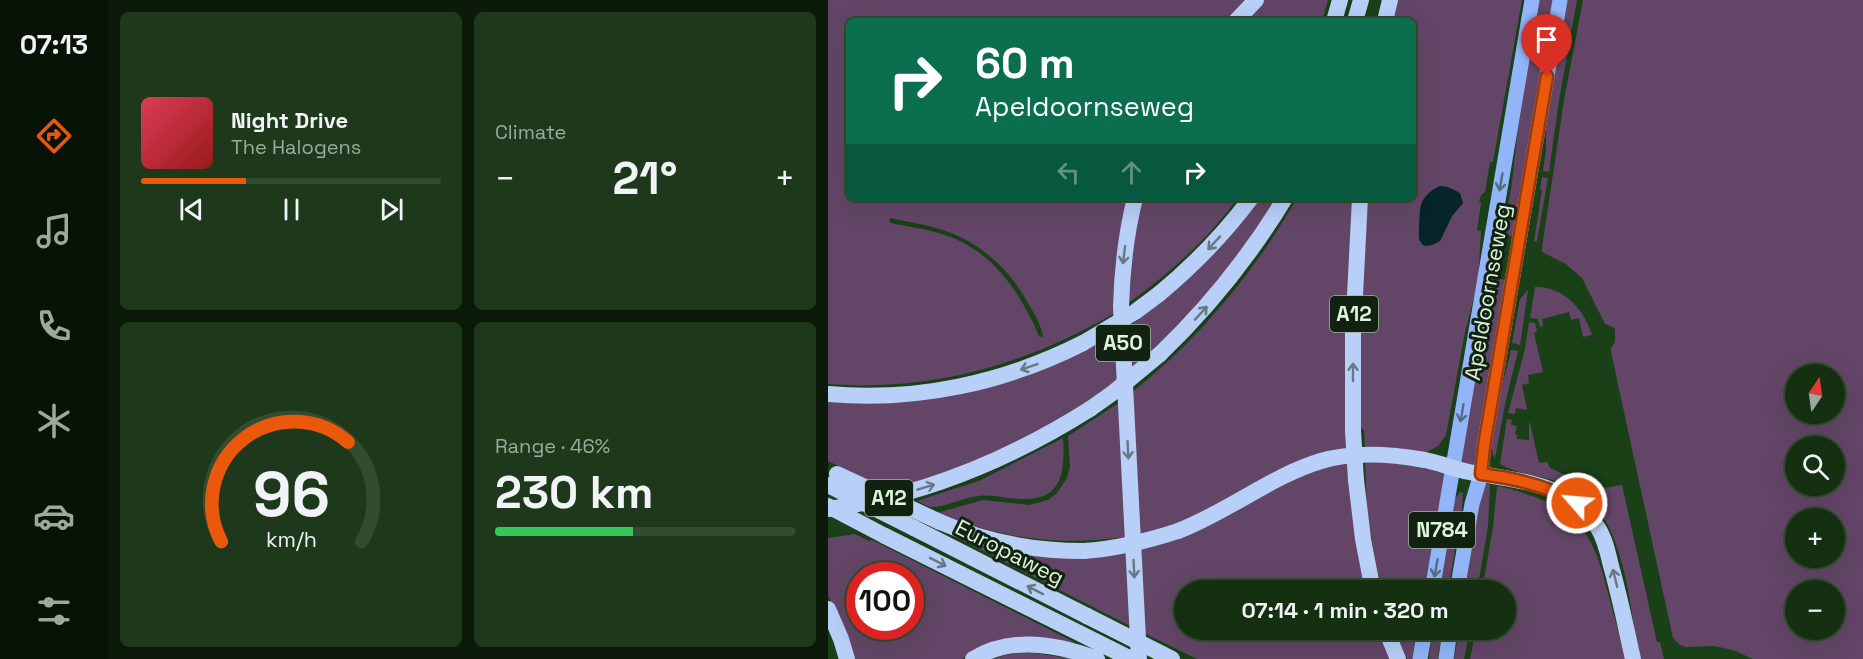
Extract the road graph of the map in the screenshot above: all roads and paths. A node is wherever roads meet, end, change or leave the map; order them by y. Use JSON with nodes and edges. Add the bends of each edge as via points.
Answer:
{"nodes":[{"id":1,"x":1256,"y":0,"type":"edge"},
{"id":2,"x":1340,"y":0,"type":"edge"},
{"id":3,"x":1361,"y":0,"type":"edge"},
{"id":4,"x":1390,"y":0,"type":"edge"},
{"id":5,"x":1532,"y":0,"type":"edge"},
{"id":6,"x":1560,"y":0,"type":"edge"},
{"id":7,"x":1239,"y":18,"type":"edge"},
{"id":8,"x":1335,"y":18,"type":"edge"},
{"id":9,"x":1356,"y":18,"type":"edge"},
{"id":10,"x":1386,"y":18,"type":"edge"},
{"id":11,"x":1134,"y":201,"type":"edge"},
{"id":12,"x":1249,"y":201,"type":"edge"},
{"id":13,"x":1283,"y":201,"type":"edge"},
{"id":14,"x":1360,"y":201,"type":"edge"},
{"id":15,"x":1487,"y":265,"type":"junction"},
{"id":16,"x":1514,"y":270,"type":"junction"},
{"id":17,"x":828,"y":394,"type":"edge"},
{"id":18,"x":1452,"y":469,"type":"junction"},
{"id":19,"x":1481,"y":474,"type":"junction"},
{"id":20,"x":831,"y":476,"type":"edge"},
{"id":21,"x":828,"y":507,"type":"edge"},
{"id":22,"x":1371,"y":580,"type":"edge"},
{"id":23,"x":1434,"y":580,"type":"edge"},
{"id":24,"x":1459,"y":580,"type":"edge"},
{"id":25,"x":828,"y":609,"type":"edge"},
{"id":26,"x":1390,"y":640,"type":"edge"},
{"id":27,"x":1423,"y":640,"type":"edge"},
{"id":28,"x":1449,"y":640,"type":"edge"},
{"id":29,"x":1397,"y":656,"type":"edge"},
{"id":30,"x":1093,"y":657,"type":"edge"},
{"id":31,"x":847,"y":659,"type":"edge"},
{"id":32,"x":973,"y":659,"type":"edge"},
{"id":33,"x":1131,"y":659,"type":"edge"},
{"id":34,"x":1139,"y":659,"type":"edge"},
{"id":35,"x":1172,"y":659,"type":"edge"},
{"id":36,"x":1420,"y":659,"type":"edge"},
{"id":37,"x":1446,"y":659,"type":"edge"},
{"id":38,"x":1633,"y":659,"type":"edge"}],
"edges":[{"from":1,"to":7,"type":"highway"},
{"from":2,"to":8,"type":"highway"},
{"from":3,"to":9,"type":"highway"},
{"from":4,"to":10,"type":"highway"},
{"from":5,"to":15,"type":"main road","name":"Apeldoornseweg","number":"N784","one_way":true},
{"from":6,"to":16,"type":"main road","name":"Apeldoornseweg","number":"N784"},
{"from":11,"to":34,"type":"highway","number":"A50","one_way":true,"via":[[1125,244],[1121,307]]},
{"from":12,"to":17,"type":"highway","number":"A50","one_way":true,"bridge":true,"via":[[1211,247],[1159,294],[1083,343],[1039,363],[976,383],[910,394]]},
{"from":21,"to":13,"type":"highway","number":"A50","one_way":true,"bridge":true,"via":[[876,501],[948,481],[1014,453],[1090,409],[1160,354],[1225,286]]},
{"from":22,"to":14,"type":"highway","number":"A12","one_way":true,"bridge":true,"via":[[1353,431],[1353,322]]},
{"from":15,"to":16,"type":"main road"},
{"from":15,"to":18,"type":"main road","name":"Apeldoornseweg","number":"N784","one_way":true},
{"from":16,"to":19,"type":"main road","name":"Apeldoornseweg","number":"N784"},
{"from":18,"to":19,"type":"highway"},
{"from":18,"to":20,"type":"highway","number":"A12","bridge":true,"via":[[1427,460],[1377,454],[1335,457],[1286,475],[1178,531],[1143,542],[1084,551],[1005,543],[958,530]]},
{"from":18,"to":23,"type":"main road","name":"Apeldoornseweg","number":"N784","one_way":true},
{"from":19,"to":24,"type":"main road","name":"Apeldoornseweg","number":"N784"},
{"from":38,"to":19,"type":"highway","one_way":true,"via":[[1606,544],[1598,528],[1568,498],[1551,490]]},
{"from":35,"to":20,"type":"highway","name":"Europaweg","number":"A12","one_way":true,"bridge":true,"via":[[914,528]]},
{"from":21,"to":33,"type":"highway","name":"Europaweg","number":"A12","one_way":true,"bridge":true},
{"from":25,"to":31,"type":"highway"},
{"from":26,"to":29,"type":"highway"},
{"from":27,"to":36,"type":"main road"},
{"from":28,"to":37,"type":"main road"},
{"from":30,"to":32,"type":"highway","via":[[1063,648],[1027,645],[998,649]]}]}
